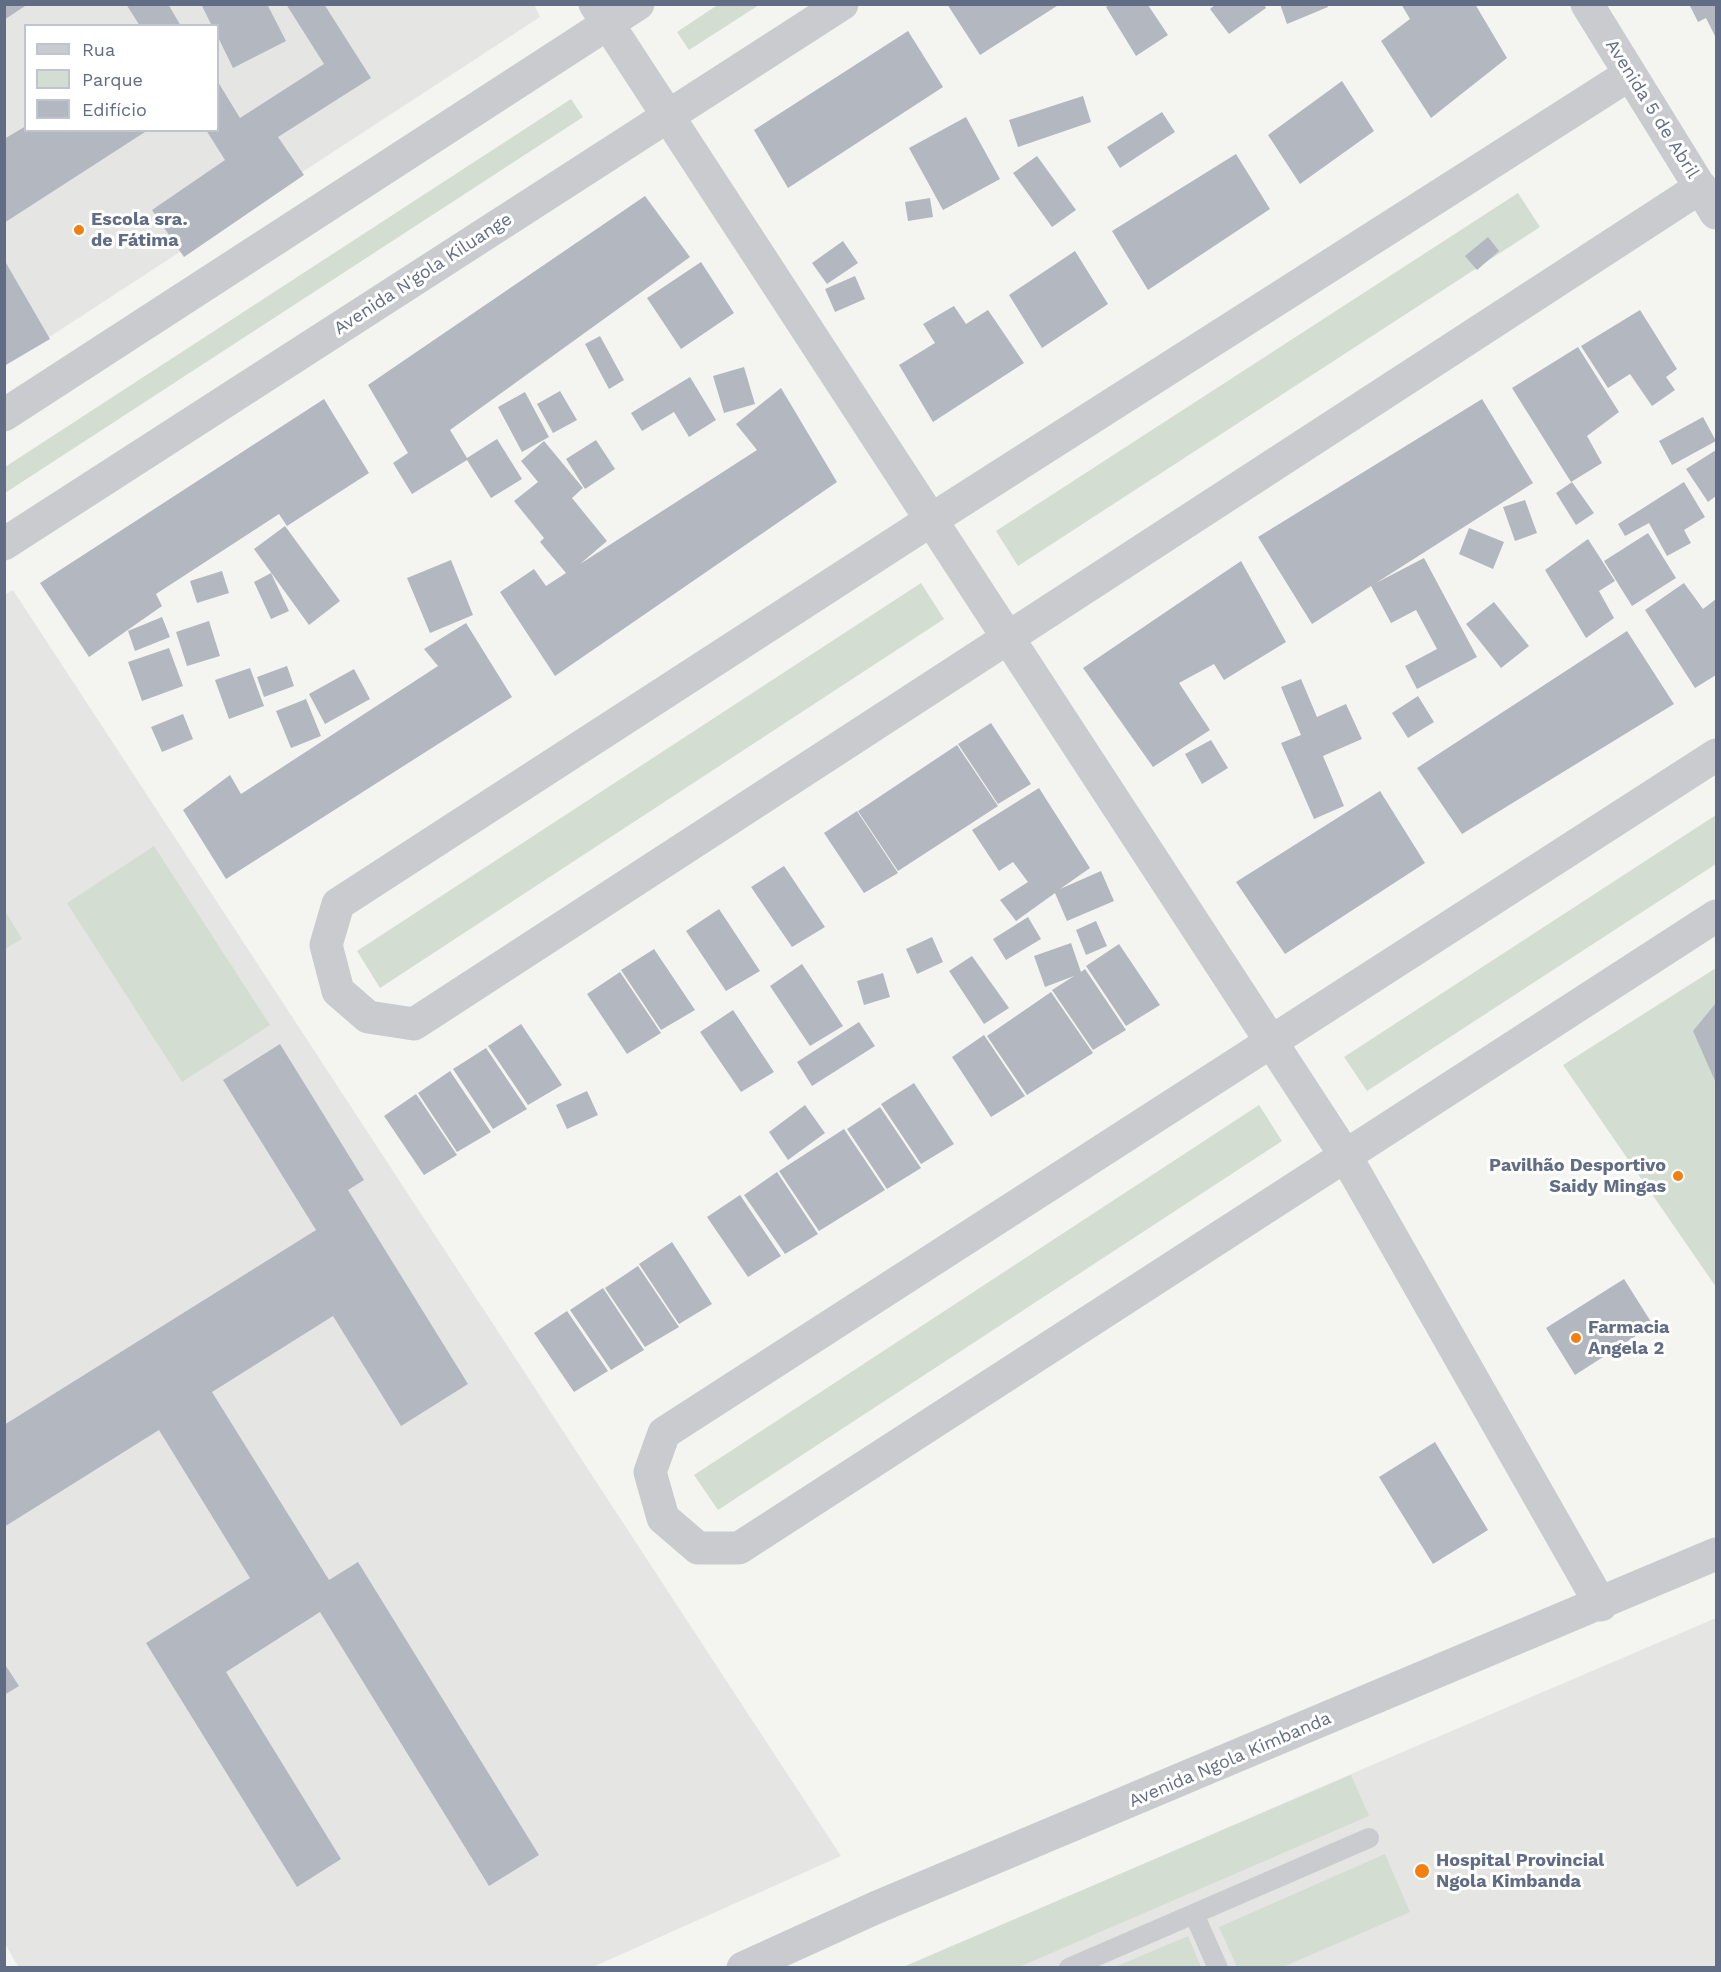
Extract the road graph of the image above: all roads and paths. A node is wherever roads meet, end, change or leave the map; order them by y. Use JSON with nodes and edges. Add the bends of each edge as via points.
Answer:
{"nodes":[{"id":1,"x":638,"y":4,"type":"edge"},
{"id":2,"x":842,"y":4,"type":"edge"},
{"id":3,"x":1587,"y":4,"type":"edge"},
{"id":4,"x":601,"y":14,"type":"edge"},
{"id":5,"x":1630,"y":75,"type":"junction"},
{"id":6,"x":668,"y":117,"type":"junction"},
{"id":7,"x":1708,"y":200,"type":"edge"},
{"id":8,"x":4,"y":415,"type":"edge"},
{"id":9,"x":931,"y":520,"type":"junction"},
{"id":10,"x":4,"y":544,"type":"edge"},
{"id":11,"x":1007,"y":637,"type":"junction"},
{"id":12,"x":1716,"y":755,"type":"edge"},
{"id":13,"x":1716,"y":916,"type":"edge"},
{"id":14,"x":1270,"y":1040,"type":"junction"},
{"id":15,"x":1345,"y":1155,"type":"junction"},
{"id":16,"x":1716,"y":1554,"type":"edge"},
{"id":17,"x":1601,"y":1605,"type":"junction"},
{"id":18,"x":1370,"y":1838,"type":"dead end"},
{"id":19,"x":1194,"y":1914,"type":"junction"},
{"id":20,"x":743,"y":1968,"type":"edge"},
{"id":21,"x":1069,"y":1968,"type":"edge"},
{"id":22,"x":1218,"y":1968,"type":"edge"}],
"edges":[{"from":1,"to":4,"type":"street"},
{"from":2,"to":6,"type":"street","name":"Avenida N'gola Kiluange"},
{"from":3,"to":5,"type":"street","name":"Avenida 5 de Abril"},
{"from":4,"to":6,"type":"street"},
{"from":4,"to":8,"type":"street"},
{"from":5,"to":7,"type":"street","name":"Avenida 5 de Abril"},
{"from":5,"to":9,"type":"street"},
{"from":6,"to":9,"type":"street"},
{"from":6,"to":10,"type":"street","name":"Avenida N'gola Kiluange"},
{"from":7,"to":11,"type":"street"},
{"from":9,"to":11,"type":"street"},
{"from":9,"to":11,"type":"street","via":[[338,904],[326,945],[338,992],[368,1017],[414,1024]]},
{"from":11,"to":14,"type":"street"},
{"from":12,"to":14,"type":"street"},
{"from":13,"to":15,"type":"street"},
{"from":14,"to":15,"type":"street"},
{"from":14,"to":15,"type":"street","via":[[664,1433],[650,1472],[663,1518],[698,1548],[739,1548]]},
{"from":15,"to":17,"type":"street"},
{"from":16,"to":17,"type":"street","name":"Avenida Ngola Kimbanda"},
{"from":17,"to":20,"type":"street","name":"Avenida Ngola Kimbanda","via":[[886,1904]]},
{"from":18,"to":19,"type":"lane"},
{"from":19,"to":21,"type":"lane"},
{"from":19,"to":22,"type":"lane"}]}
